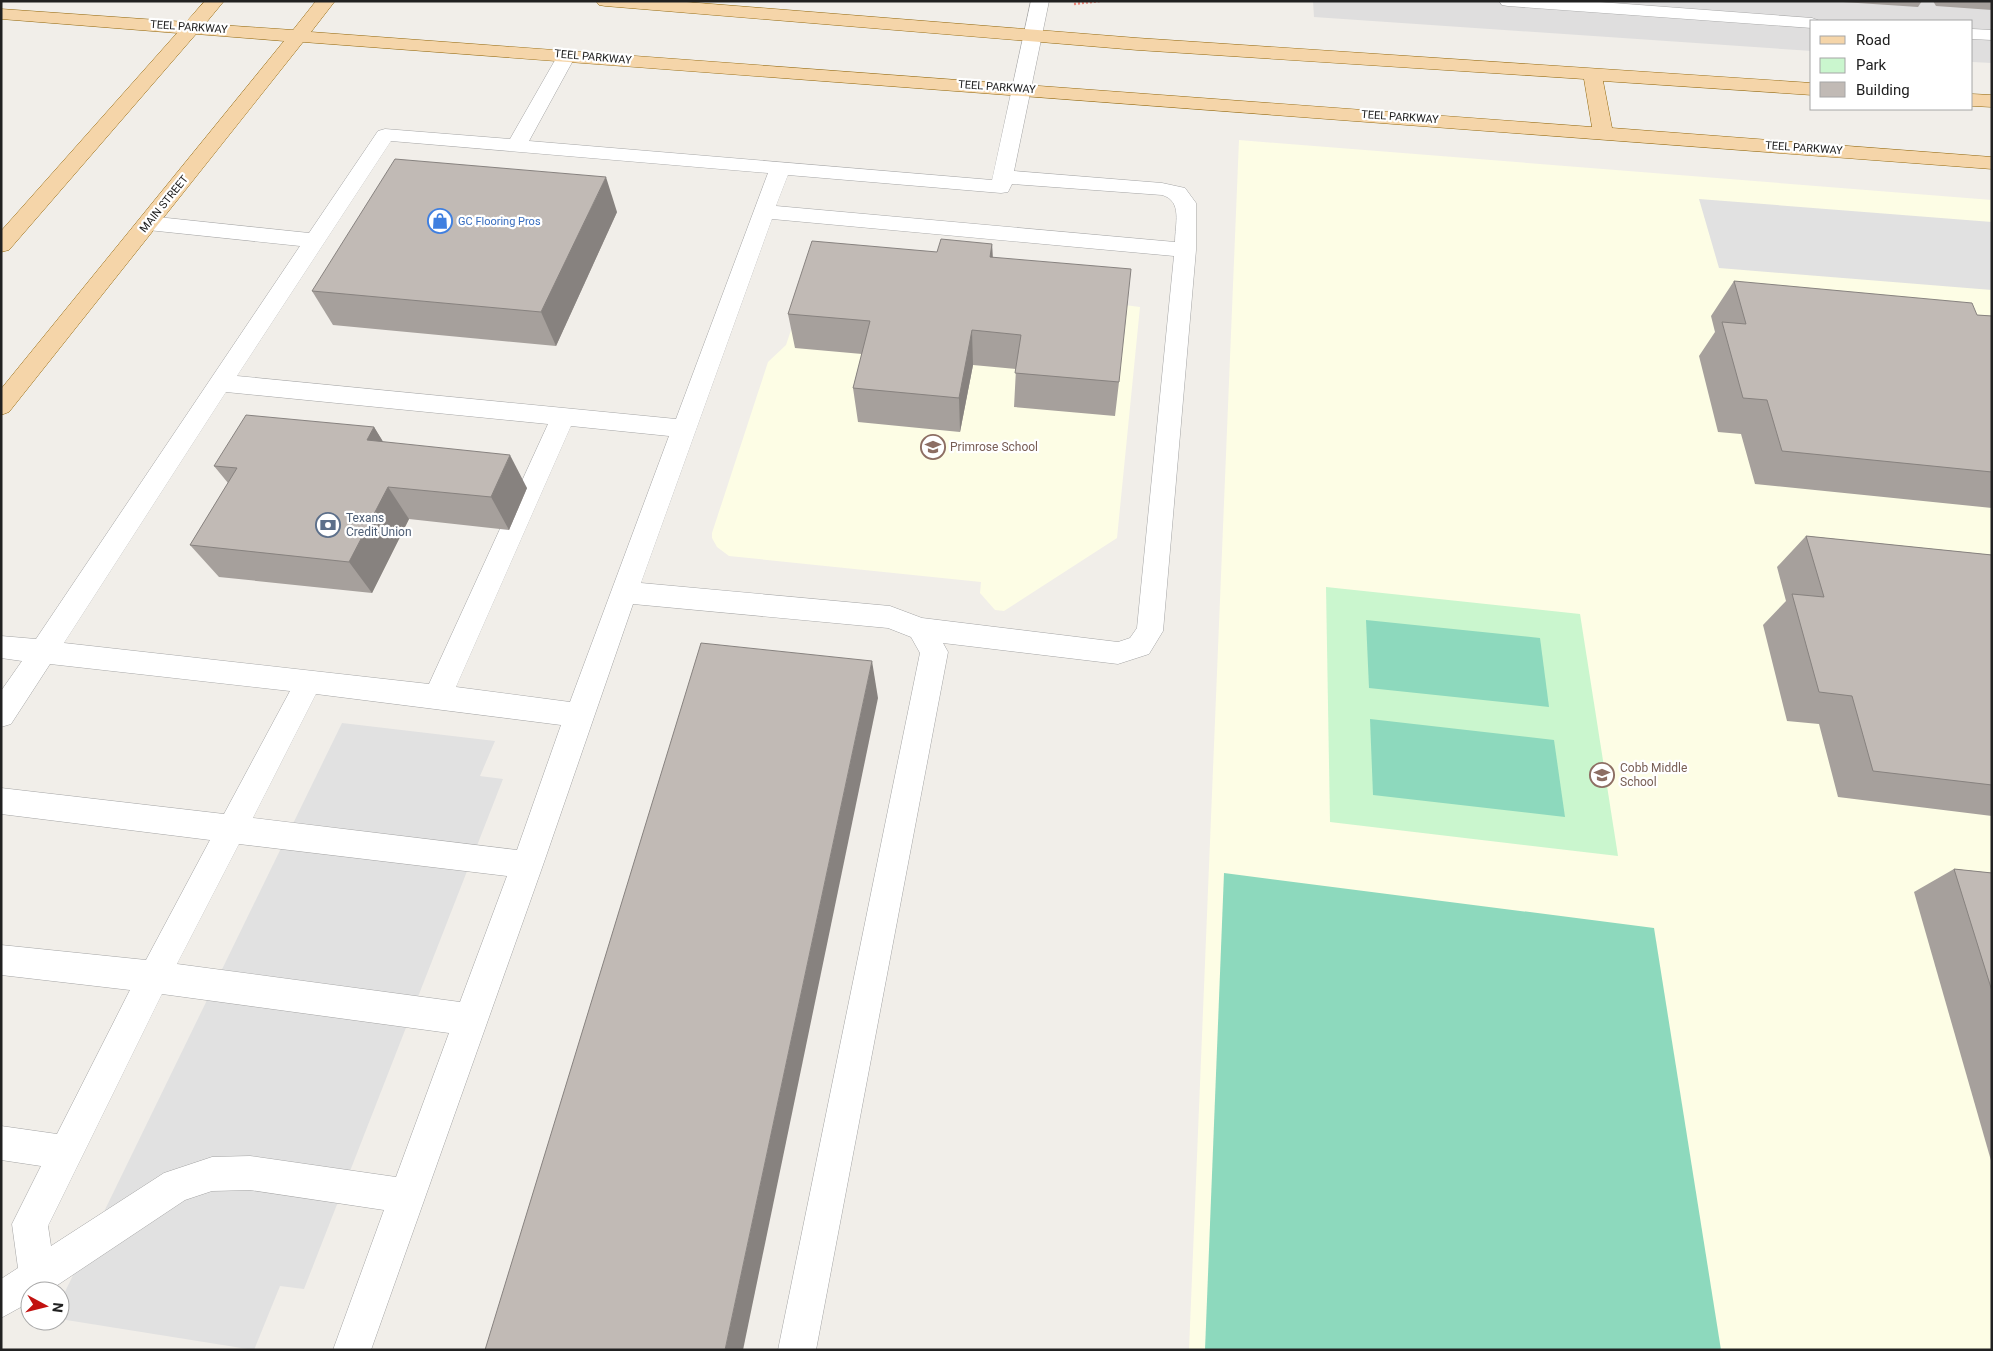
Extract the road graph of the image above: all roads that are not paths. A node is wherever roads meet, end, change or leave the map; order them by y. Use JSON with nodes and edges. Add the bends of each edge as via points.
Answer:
{"nodes":[{"id":1,"x":215,"y":1,"type":"edge"},
{"id":2,"x":326,"y":1,"type":"edge"},
{"id":3,"x":605,"y":1,"type":"edge"},
{"id":4,"x":1040,"y":1,"type":"edge"},
{"id":5,"x":1508,"y":1,"type":"edge"},
{"id":6,"x":1,"y":14,"type":"edge"},
{"id":7,"x":1810,"y":22,"type":"edge"},
{"id":8,"x":192,"y":28,"type":"junction"},
{"id":9,"x":1973,"y":34,"type":"edge"},
{"id":10,"x":299,"y":35,"type":"junction"},
{"id":11,"x":1992,"y":35,"type":"edge"},
{"id":12,"x":1032,"y":36,"type":"junction"},
{"id":13,"x":567,"y":54,"type":"junction"},
{"id":14,"x":1592,"y":74,"type":"junction"},
{"id":15,"x":1020,"y":89,"type":"junction"},
{"id":16,"x":1810,"y":89,"type":"edge"},
{"id":17,"x":1973,"y":100,"type":"edge"},
{"id":18,"x":1992,"y":101,"type":"edge"},
{"id":19,"x":1603,"y":132,"type":"junction"},
{"id":20,"x":516,"y":146,"type":"junction"},
{"id":21,"x":1992,"y":163,"type":"edge"},
{"id":22,"x":780,"y":168,"type":"junction"},
{"id":23,"x":1003,"y":177,"type":"junction"},
{"id":24,"x":764,"y":212,"type":"junction"},
{"id":25,"x":148,"y":223,"type":"junction"},
{"id":26,"x":314,"y":241,"type":"junction"},
{"id":27,"x":1,"y":245,"type":"edge"},
{"id":28,"x":1185,"y":250,"type":"junction"},
{"id":29,"x":220,"y":383,"type":"junction"},
{"id":30,"x":1,"y":406,"type":"edge"},
{"id":31,"x":563,"y":417,"type":"junction"},
{"id":32,"x":684,"y":429,"type":"junction"},
{"id":33,"x":624,"y":592,"type":"junction"},
{"id":34,"x":920,"y":629,"type":"junction"},
{"id":35,"x":1,"y":647,"type":"edge"},
{"id":36,"x":44,"y":652,"type":"junction"},
{"id":37,"x":308,"y":681,"type":"junction"},
{"id":38,"x":437,"y":698,"type":"junction"},
{"id":39,"x":1,"y":715,"type":"edge"},
{"id":40,"x":579,"y":715,"type":"junction"},
{"id":41,"x":1,"y":802,"type":"edge"},
{"id":42,"x":232,"y":829,"type":"junction"},
{"id":43,"x":528,"y":864,"type":"junction"},
{"id":44,"x":1,"y":960,"type":"edge"},
{"id":45,"x":154,"y":977,"type":"junction"},
{"id":46,"x":469,"y":1019,"type":"junction"},
{"id":47,"x":1,"y":1143,"type":"edge"},
{"id":48,"x":66,"y":1153,"type":"junction"},
{"id":49,"x":407,"y":1196,"type":"junction"},
{"id":50,"x":37,"y":1277,"type":"junction"},
{"id":51,"x":1,"y":1300,"type":"edge"},
{"id":52,"x":352,"y":1350,"type":"edge"},
{"id":53,"x":797,"y":1350,"type":"edge"}],
"edges":[{"from":1,"to":8,"type":"main road"},
{"from":2,"to":10,"type":"main road","name":"MAIN STREET"},
{"from":3,"to":12,"type":"main road"},
{"from":4,"to":12,"type":"lane"},
{"from":5,"to":7,"type":"lane"},
{"from":6,"to":8,"type":"main road","name":"TEEL PARKWAY"},
{"from":8,"to":10,"type":"main road","name":"TEEL PARKWAY"},
{"from":8,"to":27,"type":"main road"},
{"from":9,"to":11,"type":"lane"},
{"from":10,"to":13,"type":"main road","name":"TEEL PARKWAY"},
{"from":10,"to":25,"type":"main road","name":"MAIN STREET"},
{"from":12,"to":14,"type":"main road"},
{"from":12,"to":15,"type":"lane"},
{"from":13,"to":15,"type":"main road","name":"TEEL PARKWAY"},
{"from":13,"to":20,"type":"lane"},
{"from":14,"to":16,"type":"main road"},
{"from":14,"to":19,"type":"main road"},
{"from":15,"to":19,"type":"main road","name":"TEEL PARKWAY"},
{"from":15,"to":23,"type":"lane"},
{"from":17,"to":18,"type":"main road"},
{"from":19,"to":21,"type":"main road","name":"TEEL PARKWAY"},
{"from":20,"to":22,"type":"lane"},
{"from":20,"to":26,"type":"lane","via":[[385,135]]},
{"from":22,"to":23,"type":"lane","via":[[1001,187]]},
{"from":22,"to":24,"type":"lane"},
{"from":23,"to":28,"type":"lane","via":[[1178,193],[1186,203]]},
{"from":24,"to":28,"type":"lane"},
{"from":24,"to":32,"type":"lane"},
{"from":25,"to":26,"type":"lane"},
{"from":25,"to":30,"type":"main road","name":"MAIN STREET"},
{"from":26,"to":29,"type":"lane"},
{"from":28,"to":34,"type":"lane","via":[[1150,631],[1139,646],[1118,653]]},
{"from":29,"to":31,"type":"lane"},
{"from":29,"to":36,"type":"lane"},
{"from":31,"to":32,"type":"lane"},
{"from":31,"to":38,"type":"lane"},
{"from":32,"to":33,"type":"lane"},
{"from":33,"to":34,"type":"lane","via":[[890,617]]},
{"from":33,"to":40,"type":"lane"},
{"from":34,"to":53,"type":"lane","via":[[934,652]]},
{"from":35,"to":36,"type":"lane"},
{"from":36,"to":37,"type":"lane"},
{"from":36,"to":39,"type":"lane"},
{"from":37,"to":38,"type":"lane"},
{"from":37,"to":42,"type":"lane"},
{"from":38,"to":40,"type":"lane"},
{"from":40,"to":43,"type":"lane"},
{"from":41,"to":42,"type":"lane"},
{"from":42,"to":43,"type":"lane"},
{"from":42,"to":45,"type":"lane"},
{"from":43,"to":46,"type":"lane"},
{"from":44,"to":45,"type":"lane"},
{"from":45,"to":46,"type":"lane"},
{"from":45,"to":48,"type":"lane"},
{"from":46,"to":49,"type":"lane"},
{"from":47,"to":48,"type":"lane"},
{"from":48,"to":50,"type":"lane","via":[[30,1224]]},
{"from":49,"to":50,"type":"lane","via":[[250,1173],[212,1174],[176,1185]]},
{"from":49,"to":52,"type":"lane"},
{"from":50,"to":51,"type":"lane"}]}
